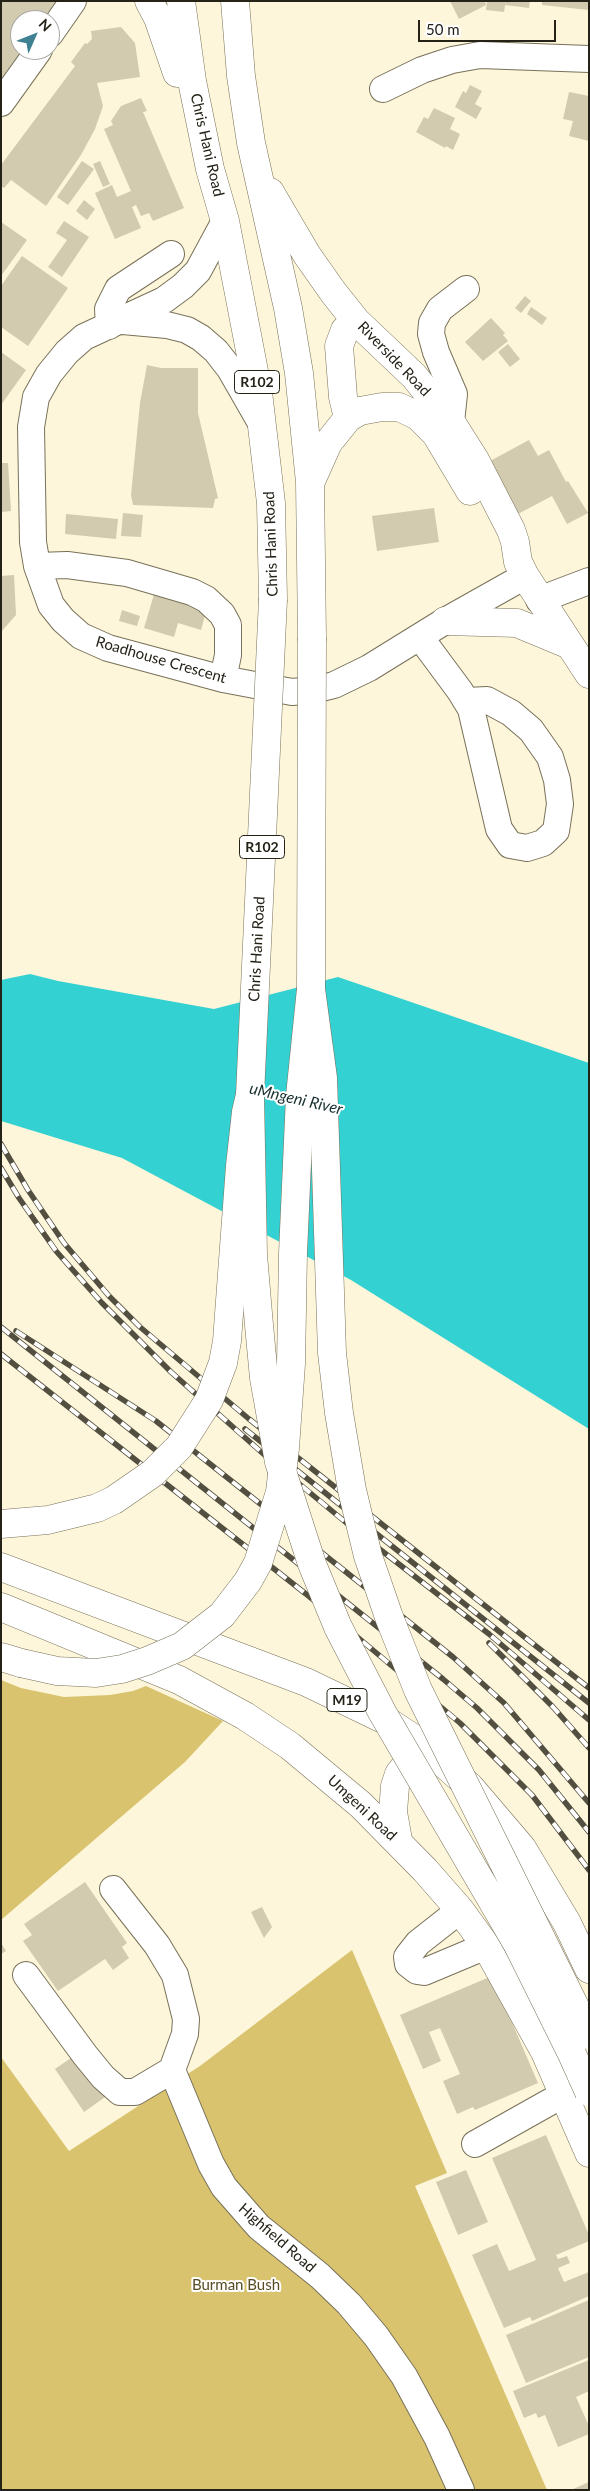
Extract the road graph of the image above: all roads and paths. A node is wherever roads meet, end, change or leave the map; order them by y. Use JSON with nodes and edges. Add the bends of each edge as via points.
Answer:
{"nodes":[{"id":1,"x":73,"y":1,"type":"edge"},
{"id":2,"x":149,"y":1,"type":"edge"},
{"id":3,"x":181,"y":1,"type":"edge"},
{"id":4,"x":235,"y":1,"type":"edge"},
{"id":5,"x":60,"y":20,"type":"edge"},
{"id":6,"x":589,"y":59,"type":"edge"},
{"id":7,"x":32,"y":60,"type":"edge"},
{"id":8,"x":383,"y":89,"type":"dead end"},
{"id":9,"x":1,"y":103,"type":"edge"},
{"id":10,"x":254,"y":164,"type":"junction"},
{"id":11,"x":210,"y":169,"type":"junction"},
{"id":12,"x":225,"y":220,"type":"junction"},
{"id":13,"x":171,"y":254,"type":"dead end"},
{"id":14,"x":466,"y":289,"type":"dead end"},
{"id":15,"x":356,"y":320,"type":"junction"},
{"id":16,"x":116,"y":323,"type":"junction"},
{"id":17,"x":348,"y":418,"type":"junction"},
{"id":18,"x":451,"y":422,"type":"junction"},
{"id":19,"x":262,"y":425,"type":"junction"},
{"id":20,"x":310,"y":482,"type":"junction"},
{"id":21,"x":37,"y":566,"type":"junction"},
{"id":22,"x":521,"y":569,"type":"junction"},
{"id":23,"x":589,"y":581,"type":"edge"},
{"id":24,"x":539,"y":600,"type":"junction"},
{"id":25,"x":445,"y":621,"type":"junction"},
{"id":26,"x":420,"y":637,"type":"junction"},
{"id":27,"x":570,"y":646,"type":"junction"},
{"id":28,"x":589,"y":674,"type":"edge"},
{"id":29,"x":223,"y":679,"type":"junction"},
{"id":30,"x":467,"y":701,"type":"junction"},
{"id":31,"x":311,"y":989,"type":"junction"},
{"id":32,"x":250,"y":1095,"type":"junction"},
{"id":33,"x":1,"y":1524,"type":"edge"},
{"id":34,"x":1,"y":1567,"type":"edge"},
{"id":35,"x":1,"y":1607,"type":"edge"},
{"id":36,"x":1,"y":1657,"type":"edge"},
{"id":37,"x":422,"y":1744,"type":"junction"},
{"id":38,"x":398,"y":1840,"type":"junction"},
{"id":39,"x":113,"y":1889,"type":"dead end"},
{"id":40,"x":460,"y":1910,"type":"junction"},
{"id":41,"x":486,"y":1946,"type":"junction"},
{"id":42,"x":589,"y":1969,"type":"edge"},
{"id":43,"x":26,"y":1975,"type":"dead end"},
{"id":44,"x":589,"y":2035,"type":"edge"},
{"id":45,"x":172,"y":2070,"type":"junction"},
{"id":46,"x":576,"y":2093,"type":"edge"},
{"id":47,"x":476,"y":2144,"type":"dead end"},
{"id":48,"x":589,"y":2153,"type":"edge"},
{"id":49,"x":461,"y":2490,"type":"edge"}],
"edges":[{"from":1,"to":5,"type":"street"},
{"from":2,"to":11,"type":"main road","via":[[172,54]]},
{"from":3,"to":11,"type":"main road","name":"Chris Hani Road","number":"R102","via":[[192,81]]},
{"from":4,"to":10,"type":"main road","number":"R102","via":[[241,76]]},
{"from":6,"to":8,"type":"street","via":[[480,55],[422,70]]},
{"from":7,"to":9,"type":"street"},
{"from":10,"to":15,"type":"main road","name":"Riverside Road","via":[[307,255]]},
{"from":10,"to":20,"type":"main road","number":"R102","via":[[288,308],[299,373]]},
{"from":11,"to":12,"type":"main road","name":"Chris Hani Road","number":"R102"},
{"from":12,"to":16,"type":"street","name":"Roadhouse Crescent","via":[[198,271],[183,286],[164,300]]},
{"from":12,"to":19,"type":"main road","name":"Chris Hani Road","number":"R102"},
{"from":13,"to":16,"type":"street","via":[[118,289],[110,301]]},
{"from":14,"to":18,"type":"street","via":[[440,309],[432,323],[434,348],[454,394]]},
{"from":15,"to":17,"type":"main road","via":[[345,330],[339,346]]},
{"from":15,"to":18,"type":"main road","name":"Riverside Road","via":[[414,376]]},
{"from":16,"to":19,"type":"street","name":"Roadhouse Crescent","via":[[167,325],[201,338],[230,369]]},
{"from":16,"to":21,"type":"street","name":"Roadhouse Crescent","via":[[84,337],[67,352],[48,374],[36,397],[30,463]]},
{"from":17,"to":20,"type":"main road","via":[[328,443]]},
{"from":17,"to":22,"type":"main road","name":"Riverside Road","via":[[382,407],[399,407],[418,416],[436,434],[499,543]]},
{"from":18,"to":22,"type":"main road","name":"Riverside Road","via":[[475,460],[511,530]]},
{"from":19,"to":32,"type":"main road","name":"Chris Hani Road","number":"R102","bridge":true,"via":[[271,503],[273,599]]},
{"from":20,"to":31,"type":"main road","number":"R102","bridge":true},
{"from":21,"to":29,"type":"street","name":"Roadhouse Crescent","via":[[51,605],[81,636],[108,648]]},
{"from":21,"to":29,"type":"street","via":[[67,565],[127,573],[206,599],[222,614],[228,626],[228,655]]},
{"from":22,"to":24,"type":"main road","name":"Riverside Road"},
{"from":22,"to":25,"type":"street","name":"Roadhouse Crescent"},
{"from":23,"to":24,"type":"street"},
{"from":24,"to":27,"type":"main road","name":"Riverside Road"},
{"from":25,"to":26,"type":"street","name":"Roadhouse Crescent"},
{"from":25,"to":27,"type":"main road","via":[[517,623]]},
{"from":26,"to":29,"type":"street","name":"Roadhouse Crescent","via":[[369,668],[334,685],[314,690],[292,692]]},
{"from":26,"to":30,"type":"street"},
{"from":27,"to":28,"type":"main road","name":"Riverside Road"},
{"from":30,"to":30,"type":"street","via":[[488,700],[511,713],[531,730],[550,757],[560,804],[556,831],[543,843],[527,848],[510,844],[499,829]]},
{"from":31,"to":36,"type":"main road","bridge":true,"via":[[300,1096],[285,1448],[280,1492],[258,1563],[237,1597],[211,1624],[182,1646],[141,1664],[96,1673],[71,1672]]},
{"from":31,"to":44,"type":"main road","bridge":true,"via":[[323,1078],[332,1353],[352,1490],[368,1556],[388,1617],[418,1690]]},
{"from":32,"to":33,"type":"main road","bridge":true,"via":[[240,1166],[227,1341],[223,1363],[209,1400],[180,1448],[153,1473],[114,1500],[97,1508],[48,1520]]},
{"from":32,"to":46,"type":"main road","bridge":true,"via":[[253,1255],[264,1378],[279,1462],[304,1539],[346,1644],[518,1945],[572,2054]]},
{"from":34,"to":37,"type":"main road","number":"M19","via":[[306,1682],[387,1721]]},
{"from":35,"to":38,"type":"main road","name":"Umgeni Road","via":[[179,1680],[245,1716],[327,1775]]},
{"from":37,"to":38,"type":"main road","via":[[399,1774],[395,1786],[393,1812]]},
{"from":37,"to":42,"type":"main road","number":"M19","via":[[470,1787],[522,1848]]},
{"from":38,"to":40,"type":"main road","name":"Umgeni Road"},
{"from":39,"to":45,"type":"street","via":[[157,1945],[177,1983],[186,2019],[185,2034]]},
{"from":40,"to":41,"type":"main road","name":"Umgeni Road"},
{"from":40,"to":41,"type":"street","via":[[418,1943],[407,1957],[408,1964],[424,1972]]},
{"from":41,"to":46,"type":"main road","name":"Umgeni Road"},
{"from":43,"to":45,"type":"street","via":[[85,2055],[120,2092],[134,2092]]},
{"from":45,"to":49,"type":"street","name":"Highfield Road","via":[[211,2164],[224,2187],[259,2227],[320,2276],[376,2336],[404,2376],[438,2437]]},
{"from":46,"to":47,"type":"street"},
{"from":46,"to":48,"type":"main road","name":"Umgeni Road"}]}
